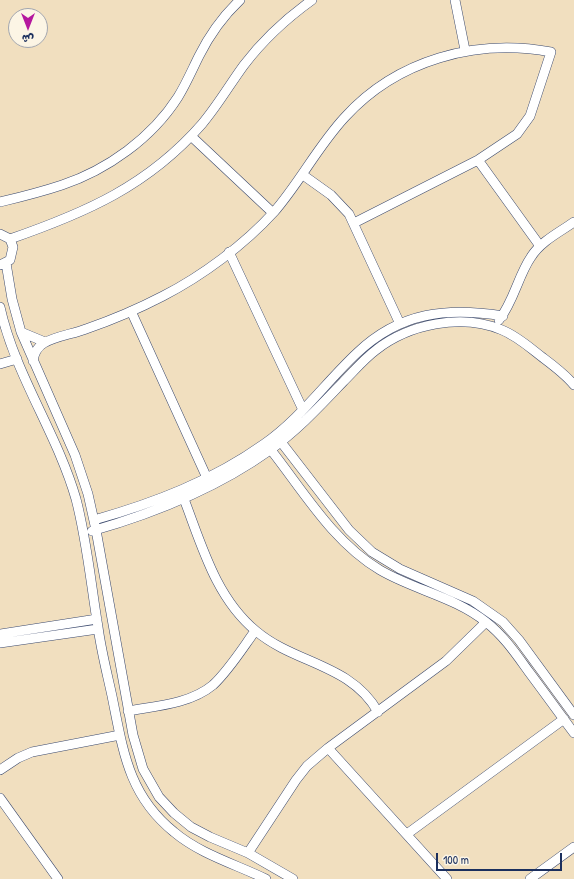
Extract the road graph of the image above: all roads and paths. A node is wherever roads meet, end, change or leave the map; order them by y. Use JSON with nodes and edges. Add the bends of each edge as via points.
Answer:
{"nodes":[{"id":1,"x":240,"y":0,"type":"edge"},
{"id":2,"x":312,"y":0,"type":"edge"},
{"id":3,"x":455,"y":0,"type":"edge"},
{"id":4,"x":465,"y":50,"type":"junction"},
{"id":5,"x":191,"y":136,"type":"junction"},
{"id":6,"x":478,"y":160,"type":"junction"},
{"id":7,"x":304,"y":175,"type":"junction"},
{"id":8,"x":0,"y":202,"type":"edge"},
{"id":9,"x":273,"y":213,"type":"junction"},
{"id":10,"x":574,"y":222,"type":"edge"},
{"id":11,"x":354,"y":223,"type":"junction"},
{"id":12,"x":0,"y":234,"type":"edge"},
{"id":13,"x":10,"y":239,"type":"junction"},
{"id":14,"x":540,"y":246,"type":"junction"},
{"id":15,"x":229,"y":252,"type":"junction"},
{"id":16,"x":3,"y":264,"type":"edge"},
{"id":17,"x":0,"y":307,"type":"edge"},
{"id":18,"x":132,"y":311,"type":"junction"},
{"id":19,"x":503,"y":316,"type":"junction"},
{"id":20,"x":400,"y":324,"type":"junction"},
{"id":21,"x":493,"y":327,"type":"junction"},
{"id":22,"x":21,"y":332,"type":"junction"},
{"id":23,"x":45,"y":342,"type":"junction"},
{"id":24,"x":17,"y":359,"type":"junction"},
{"id":25,"x":33,"y":361,"type":"junction"},
{"id":26,"x":0,"y":364,"type":"edge"},
{"id":27,"x":574,"y":385,"type":"edge"},
{"id":28,"x":303,"y":410,"type":"junction"},
{"id":29,"x":281,"y":442,"type":"junction"},
{"id":30,"x":271,"y":450,"type":"junction"},
{"id":31,"x":207,"y":478,"type":"junction"},
{"id":32,"x":184,"y":499,"type":"junction"},
{"id":33,"x":94,"y":520,"type":"junction"},
{"id":34,"x":96,"y":530,"type":"junction"},
{"id":35,"x":83,"y":533,"type":"junction"},
{"id":36,"x":486,"y":622,"type":"junction"},
{"id":37,"x":97,"y":624,"type":"junction"},
{"id":38,"x":255,"y":631,"type":"junction"},
{"id":39,"x":0,"y":634,"type":"edge"},
{"id":40,"x":0,"y":643,"type":"edge"},
{"id":41,"x":128,"y":712,"type":"junction"},
{"id":42,"x":378,"y":712,"type":"junction"},
{"id":43,"x":574,"y":715,"type":"edge"},
{"id":44,"x":564,"y":719,"type":"junction"},
{"id":45,"x":574,"y":733,"type":"edge"},
{"id":46,"x":120,"y":735,"type":"junction"},
{"id":47,"x":328,"y":748,"type":"junction"},
{"id":48,"x":0,"y":770,"type":"edge"},
{"id":49,"x":0,"y":798,"type":"edge"},
{"id":50,"x":407,"y":834,"type":"junction"},
{"id":51,"x":574,"y":847,"type":"edge"},
{"id":52,"x":248,"y":853,"type":"junction"},
{"id":53,"x":249,"y":875,"type":"edge"},
{"id":54,"x":58,"y":879,"type":"edge"},
{"id":55,"x":266,"y":879,"type":"edge"},
{"id":56,"x":293,"y":879,"type":"edge"},
{"id":57,"x":447,"y":879,"type":"edge"},
{"id":58,"x":530,"y":879,"type":"edge"}],
"edges":[{"from":1,"to":8,"type":"street","via":[[207,41],[174,102],[133,146],[77,179]]},
{"from":2,"to":5,"type":"street","via":[[284,22],[257,49]]},
{"from":3,"to":4,"type":"street"},
{"from":4,"to":6,"type":"street","via":[[510,47],[551,52],[526,123],[511,138]]},
{"from":4,"to":7,"type":"street","via":[[411,70],[370,94],[354,107],[336,128]]},
{"from":5,"to":9,"type":"street"},
{"from":5,"to":13,"type":"street","via":[[165,161],[110,198],[63,221]]},
{"from":6,"to":11,"type":"street"},
{"from":6,"to":14,"type":"street"},
{"from":7,"to":9,"type":"street"},
{"from":7,"to":11,"type":"street","via":[[338,201]]},
{"from":9,"to":15,"type":"street"},
{"from":10,"to":14,"type":"street"},
{"from":11,"to":20,"type":"street"},
{"from":12,"to":13,"type":"street"},
{"from":13,"to":16,"type":"street","via":[[14,252],[10,260]]},
{"from":14,"to":19,"type":"street","via":[[529,260]]},
{"from":15,"to":18,"type":"street","via":[[181,286]]},
{"from":15,"to":28,"type":"street"},
{"from":16,"to":22,"type":"street"},
{"from":17,"to":24,"type":"street","via":[[9,341]]},
{"from":18,"to":23,"type":"street","via":[[85,330]]},
{"from":18,"to":31,"type":"street"},
{"from":19,"to":20,"type":"street","via":[[452,311],[421,316]]},
{"from":19,"to":21,"type":"street"},
{"from":20,"to":28,"type":"street","via":[[386,330],[356,353]]},
{"from":21,"to":27,"type":"street","via":[[523,342],[562,372]]},
{"from":21,"to":29,"type":"street","via":[[464,323],[437,324],[398,336],[364,360],[308,419]]},
{"from":22,"to":23,"type":"street"},
{"from":22,"to":25,"type":"street"},
{"from":23,"to":25,"type":"street","via":[[37,349]]},
{"from":24,"to":26,"type":"street"},
{"from":24,"to":35,"type":"street","via":[[63,462],[76,499]]},
{"from":25,"to":33,"type":"street","via":[[75,455]]},
{"from":28,"to":31,"type":"street","via":[[264,444]]},
{"from":29,"to":30,"type":"street"},
{"from":29,"to":43,"type":"street","via":[[349,530],[372,552],[400,569],[473,601],[503,622]]},
{"from":30,"to":32,"type":"street","via":[[229,476]]},
{"from":30,"to":36,"type":"street","via":[[333,530],[351,549],[382,570],[460,605]]},
{"from":31,"to":33,"type":"street","via":[[156,501]]},
{"from":32,"to":34,"type":"street"},
{"from":32,"to":38,"type":"street","via":[[221,589],[236,611]]},
{"from":33,"to":34,"type":"street"},
{"from":34,"to":35,"type":"street"},
{"from":34,"to":41,"type":"street"},
{"from":35,"to":37,"type":"street"},
{"from":36,"to":42,"type":"street","via":[[446,661]]},
{"from":36,"to":44,"type":"street","via":[[510,646]]},
{"from":37,"to":39,"type":"street"},
{"from":37,"to":40,"type":"street"},
{"from":37,"to":46,"type":"street"},
{"from":38,"to":41,"type":"street","via":[[220,678],[204,691],[186,700]]},
{"from":38,"to":42,"type":"street","via":[[278,647],[350,680],[368,697]]},
{"from":41,"to":52,"type":"street","via":[[143,769],[166,805],[200,832]]},
{"from":42,"to":47,"type":"street"},
{"from":44,"to":45,"type":"street"},
{"from":44,"to":50,"type":"street"},
{"from":46,"to":48,"type":"street","via":[[32,752]]},
{"from":46,"to":53,"type":"street","via":[[123,754],[131,776],[142,797],[157,816],[194,846]]},
{"from":47,"to":50,"type":"street"},
{"from":47,"to":52,"type":"street","via":[[307,766],[296,780]]},
{"from":49,"to":54,"type":"street"},
{"from":50,"to":57,"type":"street"},
{"from":51,"to":58,"type":"street"},
{"from":52,"to":56,"type":"street"},
{"from":53,"to":55,"type":"street"}]}
